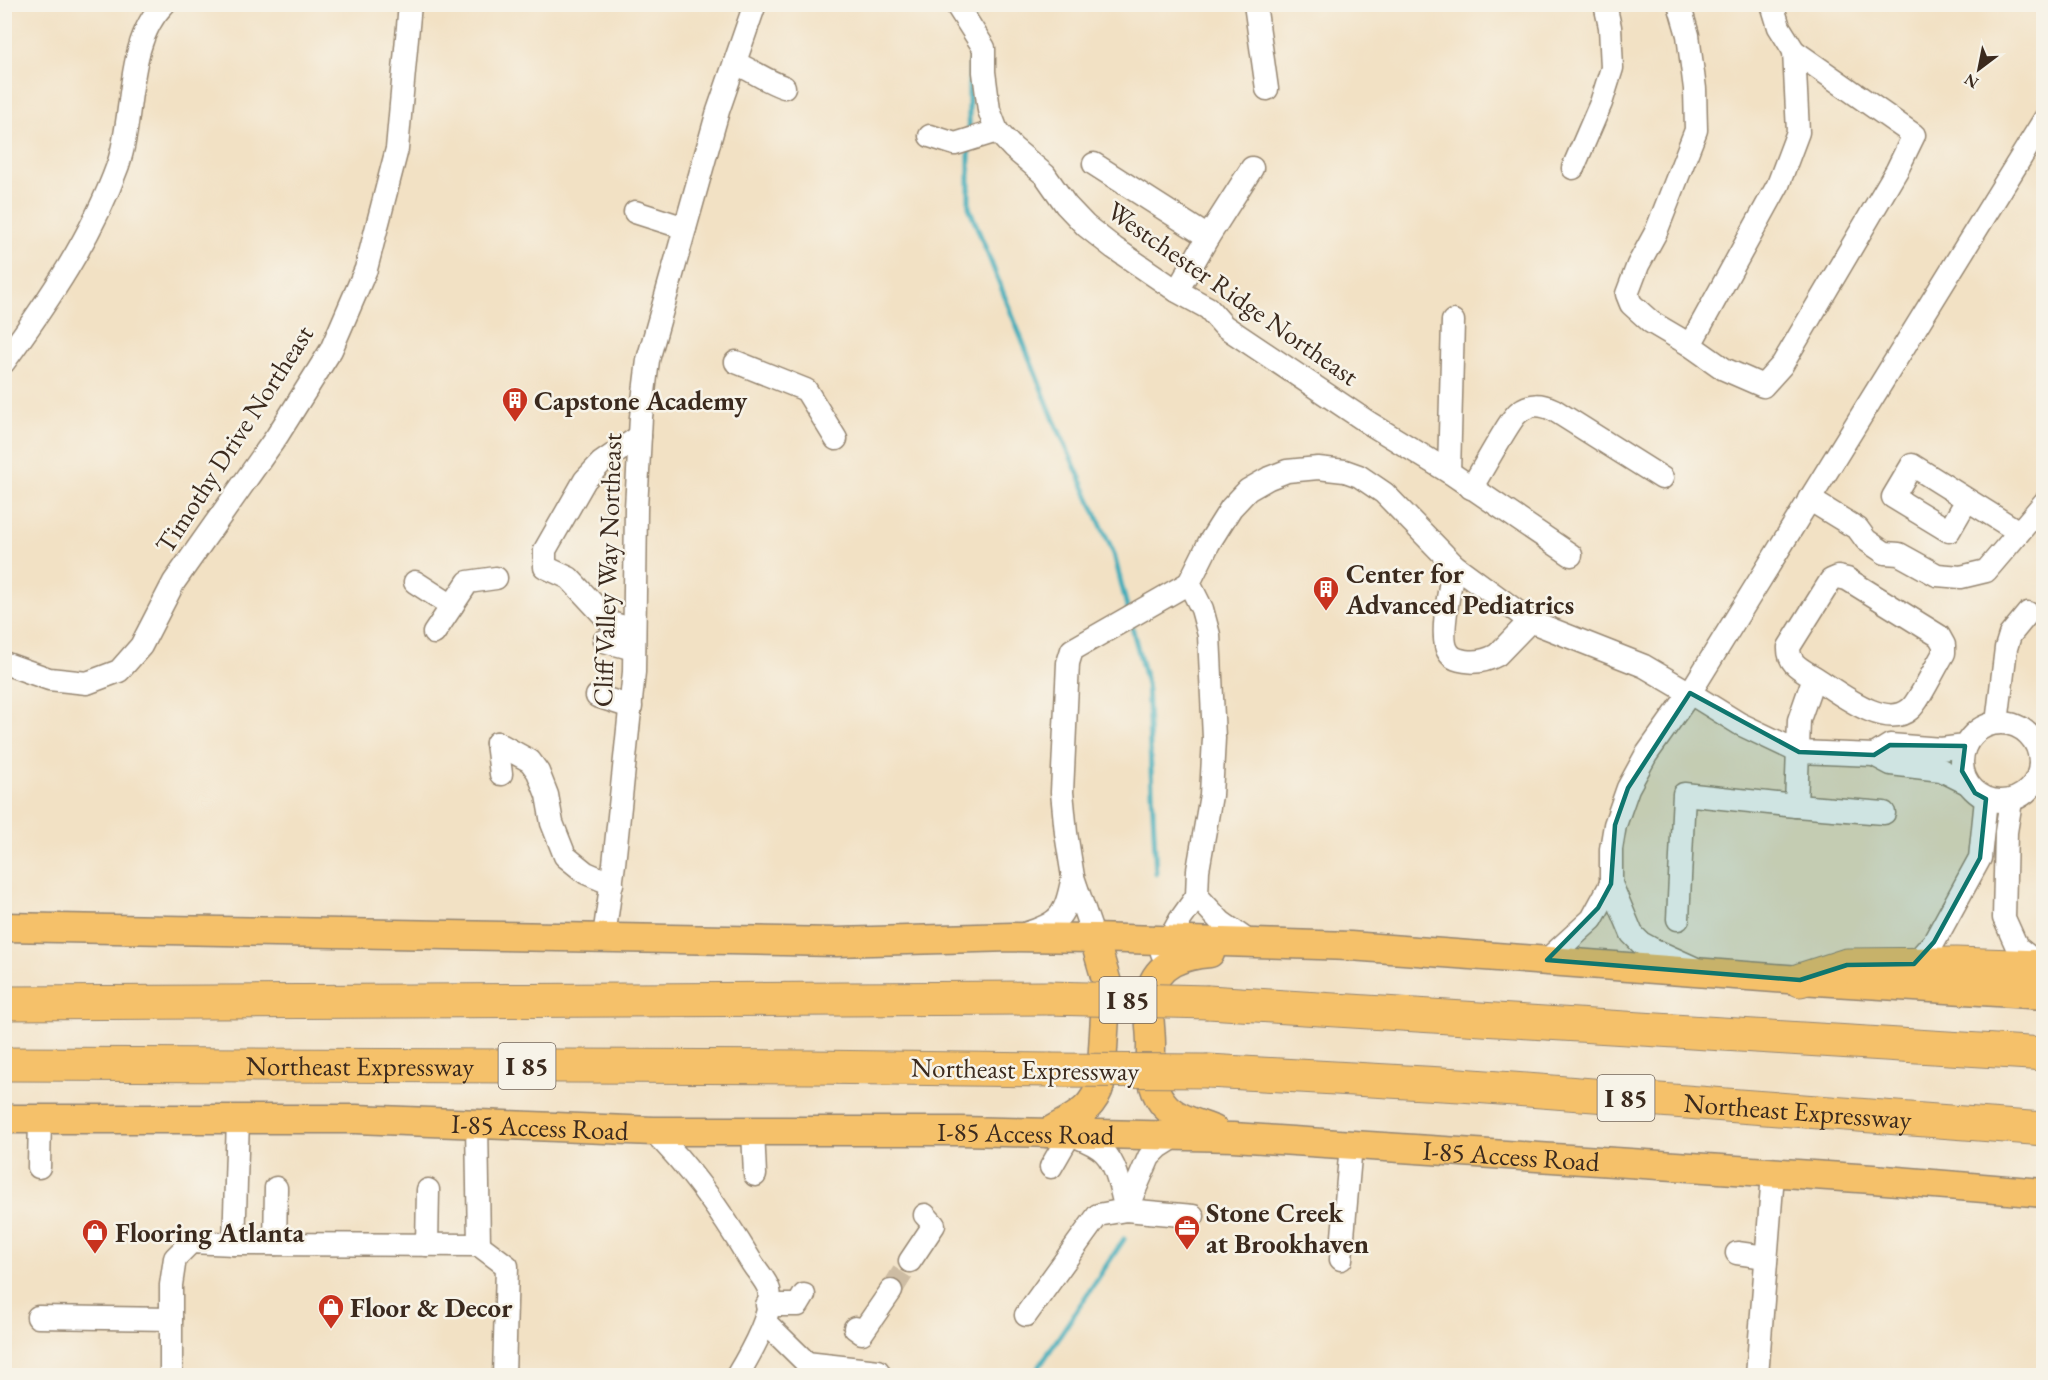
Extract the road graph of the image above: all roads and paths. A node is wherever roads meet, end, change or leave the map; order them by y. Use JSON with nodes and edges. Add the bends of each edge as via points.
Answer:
{"nodes":[{"id":1,"x":164,"y":4,"type":"edge"},
{"id":2,"x":410,"y":4,"type":"edge"},
{"id":3,"x":755,"y":4,"type":"edge"},
{"id":4,"x":956,"y":4,"type":"edge"},
{"id":5,"x":1255,"y":4,"type":"edge"},
{"id":6,"x":1605,"y":4,"type":"edge"},
{"id":7,"x":1679,"y":4,"type":"edge"},
{"id":8,"x":1772,"y":4,"type":"edge"},
{"id":9,"x":1794,"y":51,"type":"junction"},
{"id":10,"x":745,"y":67,"type":"junction"},
{"id":11,"x":786,"y":81,"type":"dead end"},
{"id":12,"x":1267,"y":89,"type":"dead end"},
{"id":13,"x":2043,"y":120,"type":"edge"},
{"id":14,"x":997,"y":131,"type":"junction"},
{"id":15,"x":930,"y":136,"type":"dead end"},
{"id":16,"x":1094,"y":164,"type":"dead end"},
{"id":17,"x":1252,"y":168,"type":"dead end"},
{"id":18,"x":1573,"y":168,"type":"dead end"},
{"id":19,"x":635,"y":212,"type":"dead end"},
{"id":20,"x":685,"y":228,"type":"junction"},
{"id":21,"x":1208,"y":237,"type":"junction"},
{"id":22,"x":1177,"y":291,"type":"junction"},
{"id":23,"x":1453,"y":321,"type":"dead end"},
{"id":24,"x":1690,"y":345,"type":"junction"},
{"id":25,"x":4,"y":362,"type":"edge"},
{"id":26,"x":736,"y":362,"type":"dead end"},
{"id":27,"x":640,"y":436,"type":"junction"},
{"id":28,"x":836,"y":439,"type":"dead end"},
{"id":29,"x":1449,"y":472,"type":"junction"},
{"id":30,"x":1662,"y":478,"type":"dead end"},
{"id":31,"x":1472,"y":488,"type":"junction"},
{"id":32,"x":1809,"y":499,"type":"junction"},
{"id":33,"x":1967,"y":500,"type":"dead end"},
{"id":34,"x":2043,"y":503,"type":"edge"},
{"id":35,"x":2019,"y":532,"type":"junction"},
{"id":36,"x":1571,"y":555,"type":"dead end"},
{"id":37,"x":1454,"y":565,"type":"junction"},
{"id":38,"x":496,"y":578,"type":"dead end"},
{"id":39,"x":415,"y":582,"type":"dead end"},
{"id":40,"x":1181,"y":587,"type":"junction"},
{"id":41,"x":452,"y":606,"type":"junction"},
{"id":42,"x":2028,"y":613,"type":"dead end"},
{"id":43,"x":1530,"y":621,"type":"junction"},
{"id":44,"x":434,"y":633,"type":"dead end"},
{"id":45,"x":634,"y":639,"type":"junction"},
{"id":46,"x":604,"y":641,"type":"dead end"},
{"id":47,"x":4,"y":663,"type":"edge"},
{"id":48,"x":1814,"y":677,"type":"junction"},
{"id":49,"x":1690,"y":693,"type":"junction"},
{"id":50,"x":597,"y":696,"type":"dead end"},
{"id":51,"x":631,"y":707,"type":"junction"},
{"id":52,"x":1997,"y":723,"type":"junction"},
{"id":53,"x":1965,"y":746,"type":"junction"},
{"id":54,"x":2041,"y":751,"type":"edge"},
{"id":55,"x":1799,"y":752,"type":"junction"},
{"id":56,"x":1874,"y":755,"type":"junction"},
{"id":57,"x":501,"y":774,"type":"dead end"},
{"id":58,"x":2041,"y":777,"type":"edge"},
{"id":59,"x":1967,"y":783,"type":"junction"},
{"id":60,"x":1986,"y":799,"type":"junction"},
{"id":61,"x":2011,"y":801,"type":"junction"},
{"id":62,"x":1796,"y":806,"type":"junction"},
{"id":63,"x":1884,"y":813,"type":"dead end"},
{"id":64,"x":1073,"y":877,"type":"junction"},
{"id":65,"x":612,"y":884,"type":"junction"},
{"id":66,"x":1611,"y":884,"type":"junction"},
{"id":67,"x":1197,"y":896,"type":"junction"},
{"id":68,"x":1678,"y":919,"type":"dead end"},
{"id":69,"x":4,"y":927,"type":"edge"},
{"id":70,"x":604,"y":937,"type":"junction"},
{"id":71,"x":1012,"y":937,"type":"junction"},
{"id":72,"x":1094,"y":938,"type":"junction"},
{"id":73,"x":1169,"y":941,"type":"junction"},
{"id":74,"x":1251,"y":943,"type":"junction"},
{"id":75,"x":1350,"y":946,"type":"junction"},
{"id":76,"x":1547,"y":960,"type":"junction"},
{"id":77,"x":1914,"y":964,"type":"junction"},
{"id":78,"x":1704,"y":972,"type":"junction"},
{"id":79,"x":2043,"y":976,"type":"edge"},
{"id":80,"x":1156,"y":977,"type":"junction"},
{"id":81,"x":1800,"y":980,"type":"junction"},
{"id":82,"x":1107,"y":983,"type":"junction"},
{"id":83,"x":4,"y":1003,"type":"edge"},
{"id":84,"x":2043,"y":1054,"type":"edge"},
{"id":85,"x":4,"y":1064,"type":"edge"},
{"id":86,"x":4,"y":1119,"type":"edge"},
{"id":87,"x":40,"y":1119,"type":"junction"},
{"id":88,"x":238,"y":1119,"type":"junction"},
{"id":89,"x":477,"y":1124,"type":"junction"},
{"id":90,"x":2043,"y":1129,"type":"edge"},
{"id":91,"x":753,"y":1130,"type":"junction"},
{"id":92,"x":653,"y":1131,"type":"junction"},
{"id":93,"x":1059,"y":1133,"type":"junction"},
{"id":94,"x":1178,"y":1136,"type":"junction"},
{"id":95,"x":1233,"y":1137,"type":"junction"},
{"id":96,"x":1352,"y":1145,"type":"junction"},
{"id":97,"x":39,"y":1167,"type":"dead end"},
{"id":98,"x":1051,"y":1167,"type":"dead end"},
{"id":99,"x":1773,"y":1174,"type":"junction"},
{"id":100,"x":755,"y":1175,"type":"dead end"},
{"id":101,"x":276,"y":1188,"type":"dead end"},
{"id":102,"x":428,"y":1190,"type":"dead end"},
{"id":103,"x":2043,"y":1192,"type":"edge"},
{"id":104,"x":1126,"y":1210,"type":"junction"},
{"id":105,"x":925,"y":1215,"type":"dead end"},
{"id":106,"x":1193,"y":1216,"type":"dead end"},
{"id":107,"x":234,"y":1244,"type":"junction"},
{"id":108,"x":275,"y":1244,"type":"junction"},
{"id":109,"x":427,"y":1245,"type":"junction"},
{"id":110,"x":478,"y":1245,"type":"junction"},
{"id":111,"x":1737,"y":1253,"type":"dead end"},
{"id":112,"x":1766,"y":1257,"type":"junction"},
{"id":113,"x":1341,"y":1259,"type":"dead end"},
{"id":114,"x":910,"y":1261,"type":"tunnel mouth"},
{"id":115,"x":891,"y":1292,"type":"tunnel mouth"},
{"id":116,"x":804,"y":1295,"type":"dead end"},
{"id":117,"x":766,"y":1313,"type":"junction"},
{"id":118,"x":1026,"y":1316,"type":"dead end"},
{"id":119,"x":38,"y":1317,"type":"dead end"},
{"id":120,"x":171,"y":1319,"type":"junction"},
{"id":121,"x":855,"y":1328,"type":"dead end"},
{"id":122,"x":813,"y":1369,"type":"edge"},
{"id":123,"x":878,"y":1371,"type":"dead end"},
{"id":124,"x":171,"y":1376,"type":"edge"},
{"id":125,"x":504,"y":1376,"type":"edge"},
{"id":126,"x":737,"y":1376,"type":"edge"},
{"id":127,"x":1757,"y":1376,"type":"edge"}],
"edges":[{"from":1,"to":25,"type":"street","via":[[146,29],[118,163],[99,211],[56,290]]},
{"from":2,"to":47,"type":"street","name":"Timothy Drive Northeast","via":[[397,149],[366,269],[331,350],[277,436],[174,582],[141,646],[119,671],[87,683],[49,679]]},
{"from":3,"to":10,"type":"street","name":"Cliff Valley Way Northeast"},
{"from":4,"to":14,"type":"street","name":"Westchester Ridge Northeast","via":[[984,48],[989,110]]},
{"from":5,"to":12,"type":"street"},
{"from":6,"to":18,"type":"street","via":[[1612,69]]},
{"from":7,"to":24,"type":"street","via":[[1688,35],[1696,130],[1627,294],[1631,304],[1652,322]]},
{"from":8,"to":9,"type":"street","via":[[1779,27]]},
{"from":9,"to":24,"type":"street","via":[[1798,132],[1778,185]]},
{"from":9,"to":24,"type":"street","via":[[1914,135],[1782,365],[1764,386],[1724,369]]},
{"from":10,"to":11,"type":"street","via":[[771,69]]},
{"from":10,"to":20,"type":"street","name":"Cliff Valley Way Northeast","via":[[718,111]]},
{"from":13,"to":32,"type":"street"},
{"from":14,"to":15,"type":"street","via":[[955,144]]},
{"from":14,"to":22,"type":"street","name":"Westchester Ridge Northeast","via":[[1045,175],[1086,226]]},
{"from":16,"to":21,"type":"street"},
{"from":17,"to":21,"type":"street"},
{"from":19,"to":20,"type":"street"},
{"from":20,"to":27,"type":"street","name":"Cliff Valley Way Northeast","via":[[648,360]]},
{"from":21,"to":22,"type":"street"},
{"from":22,"to":29,"type":"street","name":"Westchester Ridge Northeast","via":[[1208,308],[1224,326],[1369,423]]},
{"from":23,"to":29,"type":"street"},
{"from":26,"to":28,"type":"street","via":[[806,390]]},
{"from":27,"to":45,"type":"street","name":"Cliff Valley Way Northeast"},
{"from":27,"to":45,"type":"street","via":[[577,476],[545,550],[545,567],[569,578],[610,623]]},
{"from":29,"to":31,"type":"street","name":"Westchester Ridge Northeast"},
{"from":30,"to":31,"type":"street","via":[[1554,410],[1533,405],[1517,412]]},
{"from":31,"to":36,"type":"street","name":"Westchester Ridge Northeast"},
{"from":32,"to":35,"type":"street","via":[[1858,529],[1879,532],[1895,542],[1899,554],[1937,576],[1961,577],[1986,571]]},
{"from":32,"to":49,"type":"street"},
{"from":33,"to":35,"type":"street"},
{"from":34,"to":35,"type":"street"},
{"from":37,"to":40,"type":"street","via":[[1396,503],[1371,483],[1345,471],[1293,470],[1248,490],[1231,508]]},
{"from":37,"to":43,"type":"street"},
{"from":37,"to":43,"type":"street","via":[[1444,633],[1446,648],[1455,659],[1490,659]]},
{"from":38,"to":41,"type":"street","via":[[468,582]]},
{"from":39,"to":41,"type":"street"},
{"from":40,"to":64,"type":"street","via":[[1072,650],[1067,668],[1062,792]]},
{"from":40,"to":67,"type":"street","via":[[1202,609],[1209,635],[1214,738],[1211,795]]},
{"from":41,"to":44,"type":"street"},
{"from":42,"to":52,"type":"street","via":[[2010,635],[2006,648]]},
{"from":43,"to":49,"type":"street","via":[[1644,666]]},
{"from":45,"to":46,"type":"street"},
{"from":45,"to":51,"type":"street","name":"Cliff Valley Way Northeast"},
{"from":48,"to":48,"type":"street","via":[[1875,714],[1894,717],[1910,709],[1944,653],[1944,645],[1939,636],[1838,577],[1831,580],[1789,647],[1793,664]]},
{"from":48,"to":55,"type":"street","via":[[1799,720]]},
{"from":49,"to":55,"type":"street","via":[[1740,724]]},
{"from":49,"to":66,"type":"street","via":[[1628,788],[1615,825]]},
{"from":50,"to":51,"type":"street"},
{"from":51,"to":65,"type":"street","name":"Cliff Valley Way Northeast"},
{"from":52,"to":53,"type":"street","via":[[1973,734]]},
{"from":52,"to":54,"type":"street","via":[[2023,729]]},
{"from":53,"to":56,"type":"street","via":[[1941,749],[1890,745]]},
{"from":53,"to":59,"type":"street","via":[[1961,759]]},
{"from":54,"to":58,"type":"street"},
{"from":55,"to":56,"type":"street"},
{"from":55,"to":62,"type":"street"},
{"from":56,"to":59,"type":"street","via":[[1891,764],[1941,770]]},
{"from":57,"to":65,"type":"street","via":[[496,743],[530,761],[538,772],[566,856],[586,873]]},
{"from":58,"to":61,"type":"street"},
{"from":59,"to":60,"type":"street"},
{"from":60,"to":61,"type":"street"},
{"from":60,"to":77,"type":"street","via":[[1980,858],[1934,942]]},
{"from":61,"to":79,"type":"street","via":[[2006,832],[2004,918],[2017,947]]},
{"from":62,"to":63,"type":"street"},
{"from":62,"to":68,"type":"street","via":[[1684,794]]},
{"from":64,"to":71,"type":"street","via":[[1068,901],[1058,920]]},
{"from":64,"to":72,"type":"street"},
{"from":65,"to":70,"type":"street","name":"Cliff Valley Way Northeast"},
{"from":66,"to":76,"type":"street","via":[[1592,919]]},
{"from":66,"to":78,"type":"street","via":[[1626,924],[1641,943]]},
{"from":67,"to":73,"type":"street"},
{"from":67,"to":74,"type":"street","via":[[1221,922]]},
{"from":69,"to":70,"type":"main road"},
{"from":70,"to":71,"type":"main road","via":[[837,942]]},
{"from":71,"to":72,"type":"main road"},
{"from":71,"to":82,"type":"main road","via":[[1075,953]]},
{"from":72,"to":73,"type":"main road"},
{"from":72,"to":82,"type":"main road"},
{"from":73,"to":74,"type":"main road"},
{"from":73,"to":80,"type":"street","via":[[1157,963]]},
{"from":74,"to":75,"type":"main road"},
{"from":75,"to":76,"type":"main road"},
{"from":75,"to":80,"type":"main road","via":[[1192,954],[1174,960]]},
{"from":76,"to":78,"type":"main road"},
{"from":77,"to":79,"type":"highway"},
{"from":77,"to":81,"type":"highway","via":[[1847,965]]},
{"from":78,"to":81,"type":"main road"},
{"from":79,"to":81,"type":"main road"},
{"from":80,"to":95,"type":"main road","via":[[1150,993],[1152,1082],[1161,1101],[1180,1117]]},
{"from":82,"to":93,"type":"main road","via":[[1097,1096],[1088,1109]]},
{"from":83,"to":84,"type":"highway","number":"I 85","bridge":true,"via":[[1048,998],[1208,1002]]},
{"from":85,"to":90,"type":"highway","name":"Northeast Expressway","number":"I 85","bridge":true,"via":[[1208,1071],[1460,1085]]},
{"from":86,"to":87,"type":"main road","name":"I-85 Access Road"},
{"from":87,"to":88,"type":"main road","name":"I-85 Access Road"},
{"from":87,"to":97,"type":"street"},
{"from":88,"to":89,"type":"main road","name":"I-85 Access Road"},
{"from":88,"to":107,"type":"street"},
{"from":89,"to":92,"type":"main road","name":"I-85 Access Road"},
{"from":89,"to":110,"type":"street"},
{"from":91,"to":92,"type":"main road","name":"I-85 Access Road"},
{"from":91,"to":93,"type":"main road","name":"I-85 Access Road"},
{"from":91,"to":100,"type":"street"},
{"from":92,"to":117,"type":"street","via":[[677,1154],[733,1231],[769,1290]]},
{"from":93,"to":94,"type":"main road","name":"I-85 Access Road"},
{"from":93,"to":98,"type":"street"},
{"from":93,"to":104,"type":"street","via":[[1095,1144],[1105,1152],[1113,1165]]},
{"from":94,"to":95,"type":"main road","name":"I-85 Access Road"},
{"from":94,"to":104,"type":"street","via":[[1149,1157]]},
{"from":95,"to":96,"type":"main road","name":"I-85 Access Road"},
{"from":96,"to":99,"type":"main road","name":"I-85 Access Road"},
{"from":96,"to":113,"type":"street"},
{"from":99,"to":103,"type":"main road","name":"I-85 Access Road"},
{"from":99,"to":112,"type":"street"},
{"from":101,"to":108,"type":"street"},
{"from":102,"to":109,"type":"street"},
{"from":104,"to":106,"type":"street"},
{"from":104,"to":118,"type":"street","via":[[1098,1215]]},
{"from":105,"to":114,"type":"street","via":[[934,1226]]},
{"from":107,"to":108,"type":"street"},
{"from":107,"to":120,"type":"street","via":[[190,1242],[175,1258]]},
{"from":108,"to":109,"type":"street"},
{"from":109,"to":110,"type":"street"},
{"from":110,"to":125,"type":"street","via":[[507,1266]]},
{"from":111,"to":112,"type":"street"},
{"from":112,"to":127,"type":"street"},
{"from":115,"to":121,"type":"street","via":[[862,1333]]},
{"from":116,"to":117,"type":"street","via":[[798,1305]]},
{"from":117,"to":122,"type":"street"},
{"from":117,"to":126,"type":"street"},
{"from":119,"to":120,"type":"street"},
{"from":120,"to":124,"type":"street"},
{"from":122,"to":123,"type":"street"}]}
